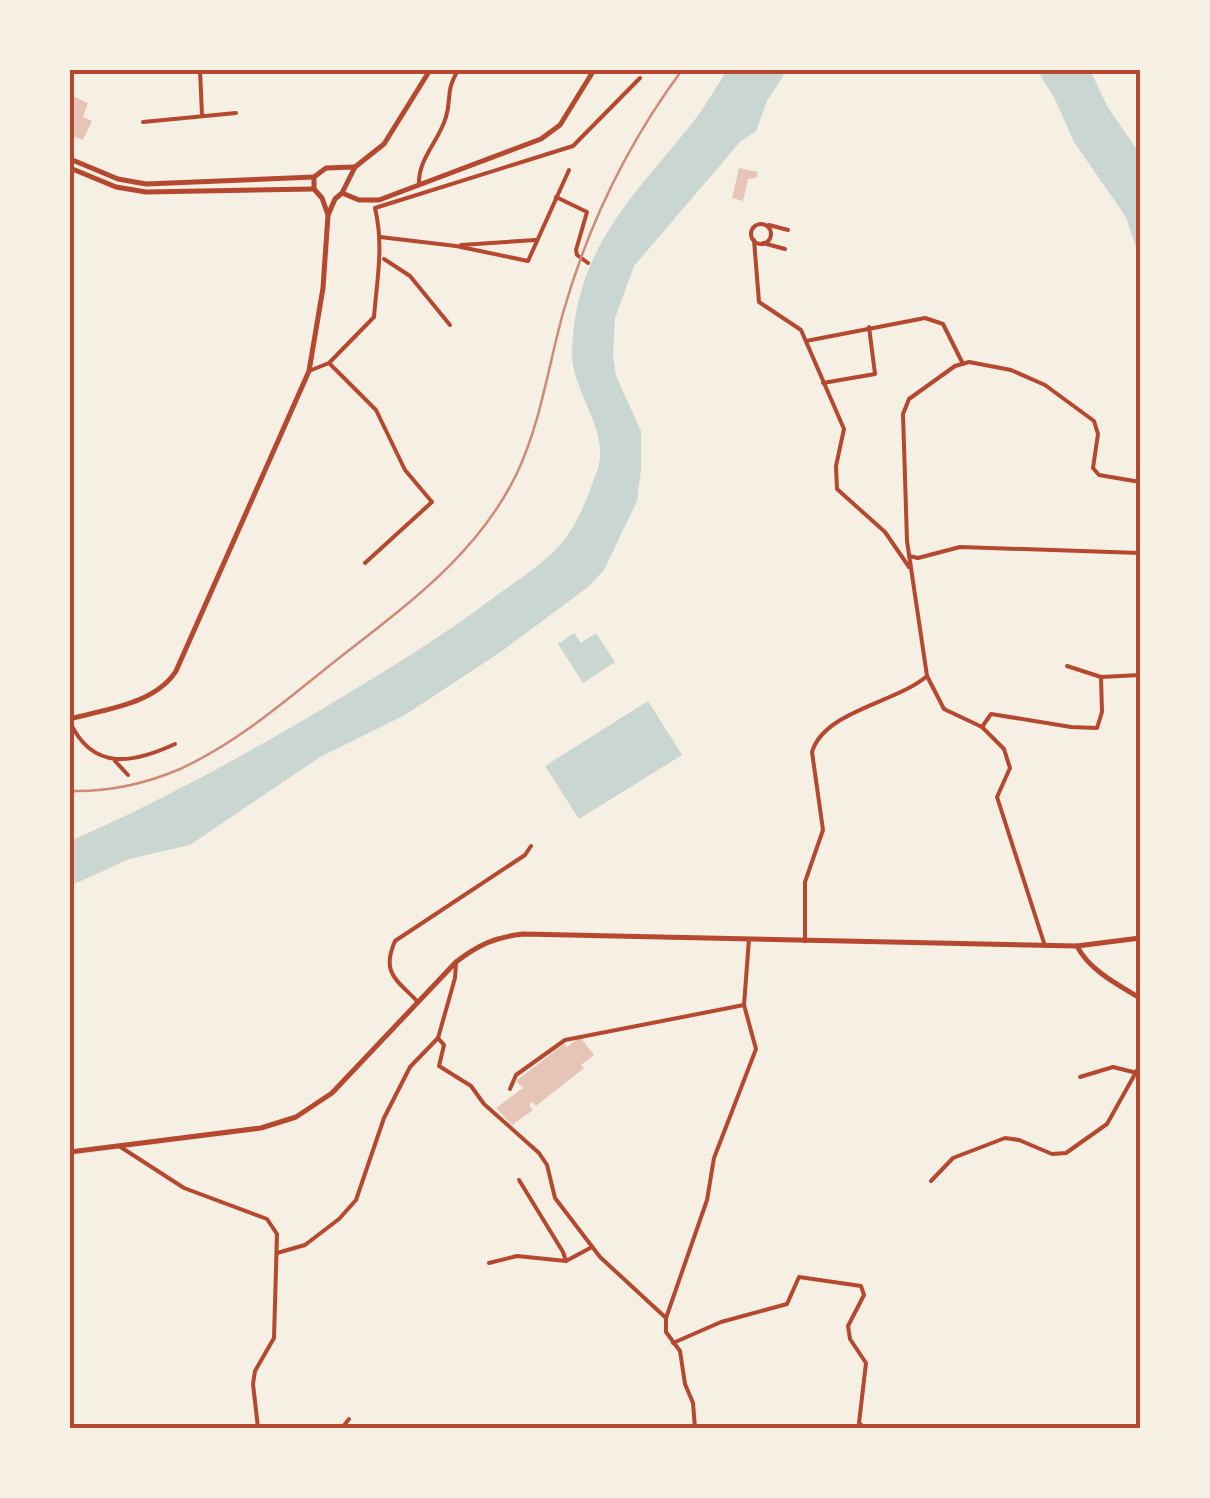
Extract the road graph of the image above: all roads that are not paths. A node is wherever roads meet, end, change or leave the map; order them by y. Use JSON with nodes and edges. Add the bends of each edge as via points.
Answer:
{"nodes":[{"id":1,"x":200,"y":70,"type":"edge"},
{"id":2,"x":430,"y":70,"type":"edge"},
{"id":3,"x":458,"y":70,"type":"edge"},
{"id":4,"x":594,"y":70,"type":"edge"},
{"id":5,"x":640,"y":78,"type":"dead end"},
{"id":6,"x":236,"y":113,"type":"dead end"},
{"id":7,"x":202,"y":117,"type":"junction"},
{"id":8,"x":143,"y":122,"type":"dead end"},
{"id":9,"x":70,"y":159,"type":"edge"},
{"id":10,"x":354,"y":167,"type":"junction"},
{"id":11,"x":70,"y":168,"type":"edge"},
{"id":12,"x":336,"y":169,"type":"junction"},
{"id":13,"x":569,"y":170,"type":"dead end"},
{"id":14,"x":314,"y":177,"type":"junction"},
{"id":15,"x":345,"y":184,"type":"junction"},
{"id":16,"x":418,"y":184,"type":"junction"},
{"id":17,"x":314,"y":189,"type":"junction"},
{"id":18,"x":342,"y":193,"type":"junction"},
{"id":19,"x":322,"y":198,"type":"junction"},
{"id":20,"x":556,"y":198,"type":"junction"},
{"id":21,"x":334,"y":199,"type":"junction"},
{"id":22,"x":328,"y":215,"type":"junction"},
{"id":23,"x":762,"y":224,"type":"junction"},
{"id":24,"x":788,"y":230,"type":"dead end"},
{"id":25,"x":380,"y":237,"type":"junction"},
{"id":26,"x":536,"y":240,"type":"junction"},
{"id":27,"x":754,"y":240,"type":"junction"},
{"id":28,"x":762,"y":243,"type":"junction"},
{"id":29,"x":456,"y":246,"type":"junction"},
{"id":30,"x":785,"y":249,"type":"dead end"},
{"id":31,"x":753,"y":252,"type":"junction"},
{"id":32,"x":382,"y":258,"type":"junction"},
{"id":33,"x":588,"y":262,"type":"dead end"},
{"id":34,"x":450,"y":325,"type":"dead end"},
{"id":35,"x":869,"y":327,"type":"junction"},
{"id":36,"x":806,"y":342,"type":"junction"},
{"id":37,"x":329,"y":363,"type":"junction"},
{"id":38,"x":962,"y":364,"type":"junction"},
{"id":39,"x":309,"y":370,"type":"junction"},
{"id":40,"x":823,"y":383,"type":"junction"},
{"id":41,"x":1140,"y":482,"type":"edge"},
{"id":42,"x":1140,"y":553,"type":"edge"},
{"id":43,"x":909,"y":556,"type":"junction"},
{"id":44,"x":365,"y":563,"type":"dead end"},
{"id":45,"x":909,"y":567,"type":"junction"},
{"id":46,"x":1067,"y":666,"type":"dead end"},
{"id":47,"x":1140,"y":675,"type":"edge"},
{"id":48,"x":927,"y":676,"type":"junction"},
{"id":49,"x":1101,"y":677,"type":"junction"},
{"id":50,"x":70,"y":721,"type":"edge"},
{"id":51,"x":982,"y":727,"type":"junction"},
{"id":52,"x":175,"y":744,"type":"dead end"},
{"id":53,"x":115,"y":761,"type":"junction"},
{"id":54,"x":128,"y":774,"type":"dead end"},
{"id":55,"x":531,"y":846,"type":"dead end"},
{"id":56,"x":1140,"y":938,"type":"edge"},
{"id":57,"x":749,"y":940,"type":"junction"},
{"id":58,"x":806,"y":941,"type":"junction"},
{"id":59,"x":1045,"y":946,"type":"junction"},
{"id":60,"x":1078,"y":946,"type":"junction"},
{"id":61,"x":456,"y":962,"type":"junction"},
{"id":62,"x":1140,"y":998,"type":"edge"},
{"id":63,"x":418,"y":1001,"type":"junction"},
{"id":64,"x":744,"y":1005,"type":"junction"},
{"id":65,"x":438,"y":1038,"type":"junction"},
{"id":66,"x":1140,"y":1065,"type":"edge"},
{"id":67,"x":1137,"y":1073,"type":"junction"},
{"id":68,"x":1080,"y":1077,"type":"dead end"},
{"id":69,"x":510,"y":1089,"type":"dead end"},
{"id":70,"x":118,"y":1146,"type":"junction"},
{"id":71,"x":70,"y":1152,"type":"edge"},
{"id":72,"x":519,"y":1180,"type":"dead end"},
{"id":73,"x":931,"y":1181,"type":"dead end"},
{"id":74,"x":592,"y":1247,"type":"junction"},
{"id":75,"x":278,"y":1253,"type":"junction"},
{"id":76,"x":566,"y":1261,"type":"junction"},
{"id":77,"x":489,"y":1263,"type":"dead end"},
{"id":78,"x":666,"y":1318,"type":"junction"},
{"id":79,"x":673,"y":1343,"type":"junction"},
{"id":80,"x":349,"y":1418,"type":"dead end"},
{"id":81,"x":258,"y":1428,"type":"edge"},
{"id":82,"x":342,"y":1428,"type":"edge"},
{"id":83,"x":695,"y":1428,"type":"edge"},
{"id":84,"x":865,"y":1428,"type":"edge"}],
"edges":[{"from":1,"to":7,"type":"street"},
{"from":2,"to":10,"type":"main road","via":[[384,144]]},
{"from":3,"to":16,"type":"street"},
{"from":4,"to":16,"type":"main road","via":[[551,133]]},
{"from":5,"to":25,"type":"street","via":[[573,146],[375,208]]},
{"from":6,"to":7,"type":"street"},
{"from":7,"to":8,"type":"street"},
{"from":9,"to":14,"type":"main road","via":[[146,184]]},
{"from":10,"to":12,"type":"main road"},
{"from":10,"to":15,"type":"main road"},
{"from":11,"to":17,"type":"main road","via":[[146,192]]},
{"from":12,"to":14,"type":"main road"},
{"from":12,"to":15,"type":"main road"},
{"from":13,"to":20,"type":"street"},
{"from":14,"to":17,"type":"main road"},
{"from":15,"to":18,"type":"main road"},
{"from":16,"to":18,"type":"main road","via":[[371,202]]},
{"from":17,"to":19,"type":"main road"},
{"from":18,"to":21,"type":"main road"},
{"from":19,"to":21,"type":"main road"},
{"from":19,"to":22,"type":"main road"},
{"from":20,"to":26,"type":"street"},
{"from":20,"to":33,"type":"street","via":[[586,212],[576,250]]},
{"from":21,"to":22,"type":"main road"},
{"from":22,"to":39,"type":"main road"},
{"from":23,"to":24,"type":"street"},
{"from":23,"to":27,"type":"street","via":[[752,230]]},
{"from":23,"to":28,"type":"street","via":[[771,234]]},
{"from":25,"to":29,"type":"street"},
{"from":25,"to":32,"type":"street"},
{"from":26,"to":29,"type":"street"},
{"from":26,"to":29,"type":"street","via":[[524,262]]},
{"from":27,"to":28,"type":"street"},
{"from":27,"to":31,"type":"street"},
{"from":28,"to":30,"type":"street"},
{"from":28,"to":31,"type":"street"},
{"from":31,"to":36,"type":"street","via":[[759,302],[801,330]]},
{"from":32,"to":34,"type":"street","via":[[401,268]]},
{"from":32,"to":37,"type":"street","via":[[374,316]]},
{"from":35,"to":36,"type":"street"},
{"from":35,"to":38,"type":"street","via":[[925,318],[943,324]]},
{"from":35,"to":40,"type":"street","via":[[874,374]]},
{"from":36,"to":40,"type":"street"},
{"from":37,"to":39,"type":"street"},
{"from":37,"to":44,"type":"street","via":[[376,410],[404,470],[432,502]]},
{"from":38,"to":41,"type":"street","via":[[1011,370],[1045,385],[1094,421],[1093,468],[1099,476]]},
{"from":38,"to":43,"type":"street","via":[[926,384],[903,414]]},
{"from":39,"to":50,"type":"main road","via":[[167,686]]},
{"from":40,"to":45,"type":"street","via":[[844,429],[837,489],[885,532]]},
{"from":42,"to":43,"type":"street","via":[[960,548]]},
{"from":43,"to":45,"type":"street"},
{"from":45,"to":48,"type":"street"},
{"from":46,"to":49,"type":"street"},
{"from":47,"to":49,"type":"street"},
{"from":48,"to":51,"type":"street","via":[[944,709]]},
{"from":48,"to":58,"type":"street","via":[[815,741],[822,830],[805,882]]},
{"from":49,"to":51,"type":"street","via":[[1097,728],[990,714]]},
{"from":50,"to":53,"type":"street","via":[[86,744]]},
{"from":51,"to":59,"type":"street","via":[[1004,749],[1010,768],[997,797]]},
{"from":52,"to":53,"type":"street"},
{"from":53,"to":54,"type":"street"},
{"from":55,"to":63,"type":"street","via":[[395,941],[389,973]]},
{"from":56,"to":60,"type":"main road"},
{"from":57,"to":58,"type":"main road"},
{"from":57,"to":61,"type":"main road","via":[[522,934],[478,945]]},
{"from":57,"to":64,"type":"street"},
{"from":58,"to":59,"type":"main road"},
{"from":59,"to":60,"type":"main road"},
{"from":60,"to":62,"type":"main road","via":[[1111,981]]},
{"from":61,"to":63,"type":"main road"},
{"from":61,"to":65,"type":"street"},
{"from":63,"to":70,"type":"main road","via":[[332,1093],[296,1117],[261,1128]]},
{"from":64,"to":69,"type":"street","via":[[565,1040],[516,1075]]},
{"from":64,"to":78,"type":"street","via":[[756,1049],[714,1158],[707,1200]]},
{"from":65,"to":74,"type":"street","via":[[444,1045],[439,1066],[471,1086],[539,1153],[555,1198]]},
{"from":65,"to":75,"type":"street","via":[[410,1067],[384,1118],[356,1200],[304,1245]]},
{"from":66,"to":67,"type":"street"},
{"from":67,"to":68,"type":"street","via":[[1113,1067]]},
{"from":67,"to":73,"type":"street","via":[[1107,1124],[1066,1153],[1005,1138],[953,1158]]},
{"from":70,"to":71,"type":"main road"},
{"from":70,"to":75,"type":"street","via":[[184,1188],[267,1219]]},
{"from":72,"to":76,"type":"street"},
{"from":74,"to":76,"type":"street"},
{"from":74,"to":78,"type":"street"},
{"from":75,"to":81,"type":"street","via":[[274,1338],[252,1384]]},
{"from":76,"to":77,"type":"street","via":[[517,1256]]},
{"from":78,"to":79,"type":"street"},
{"from":79,"to":83,"type":"street"},
{"from":79,"to":84,"type":"street","via":[[787,1304],[799,1277],[861,1286],[864,1295],[848,1326],[866,1363],[859,1423]]},
{"from":80,"to":82,"type":"street"}]}
